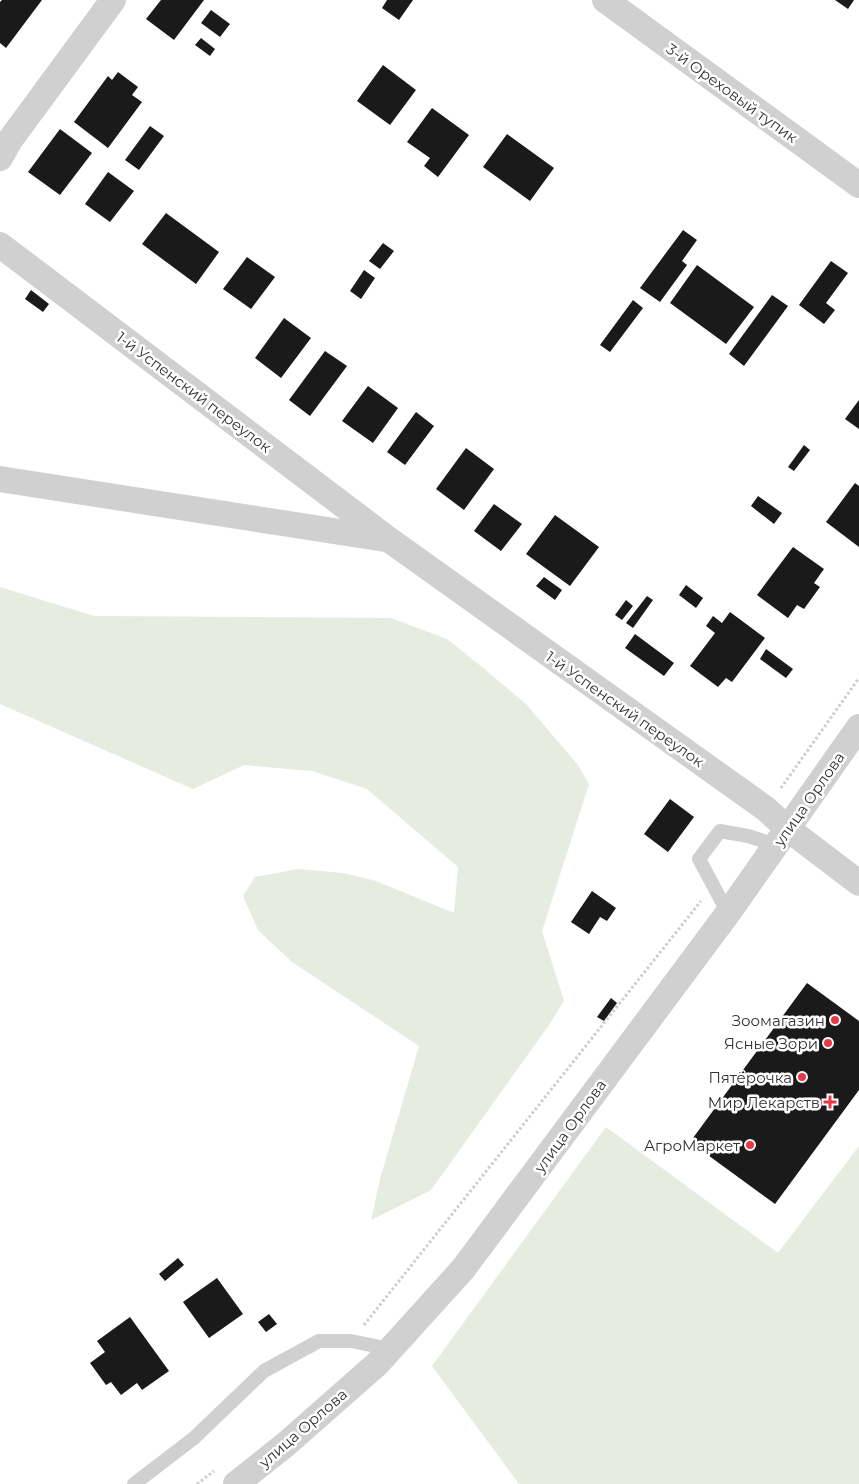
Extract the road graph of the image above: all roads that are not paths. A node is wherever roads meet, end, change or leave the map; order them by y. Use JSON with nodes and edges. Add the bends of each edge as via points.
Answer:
{"nodes":[{"id":1,"x":113,"y":0,"type":"edge"},
{"id":2,"x":605,"y":0,"type":"edge"},
{"id":3,"x":0,"y":158,"type":"edge"},
{"id":4,"x":859,"y":185,"type":"edge"},
{"id":5,"x":0,"y":245,"type":"edge"},
{"id":6,"x":0,"y":480,"type":"edge"},
{"id":7,"x":388,"y":539,"type":"junction"},
{"id":8,"x":859,"y":727,"type":"edge"},
{"id":9,"x":782,"y":837,"type":"junction"},
{"id":10,"x":859,"y":883,"type":"edge"},
{"id":11,"x":728,"y":914,"type":"junction"},
{"id":12,"x":390,"y":1350,"type":"junction"},
{"id":13,"x":226,"y":1476,"type":"edge"},
{"id":14,"x":134,"y":1484,"type":"edge"}],
"edges":[{"from":1,"to":3,"type":"street"},
{"from":2,"to":4,"type":"street","name":"3-й Ореховый тупик"},
{"from":5,"to":7,"type":"street","name":"1-й Успенский переулок"},
{"from":6,"to":7,"type":"street","name":"1-й Успенский переулок"},
{"from":7,"to":9,"type":"street","name":"1-й Успенский переулок","via":[[766,809]]},
{"from":8,"to":9,"type":"street","name":"улица Орлова"},
{"from":9,"to":10,"type":"street","name":"1-й Успенский переулок"},
{"from":9,"to":11,"type":"street","name":"улица Орлова"},
{"from":9,"to":11,"type":"lane","via":[[720,831],[699,859]]},
{"from":11,"to":12,"type":"street","name":"улица Орлова","via":[[463,1269]]},
{"from":12,"to":13,"type":"street","name":"улица Орлова","via":[[285,1445]]},
{"from":12,"to":14,"type":"lane","via":[[351,1341],[319,1341],[264,1372],[194,1438]]}]}
